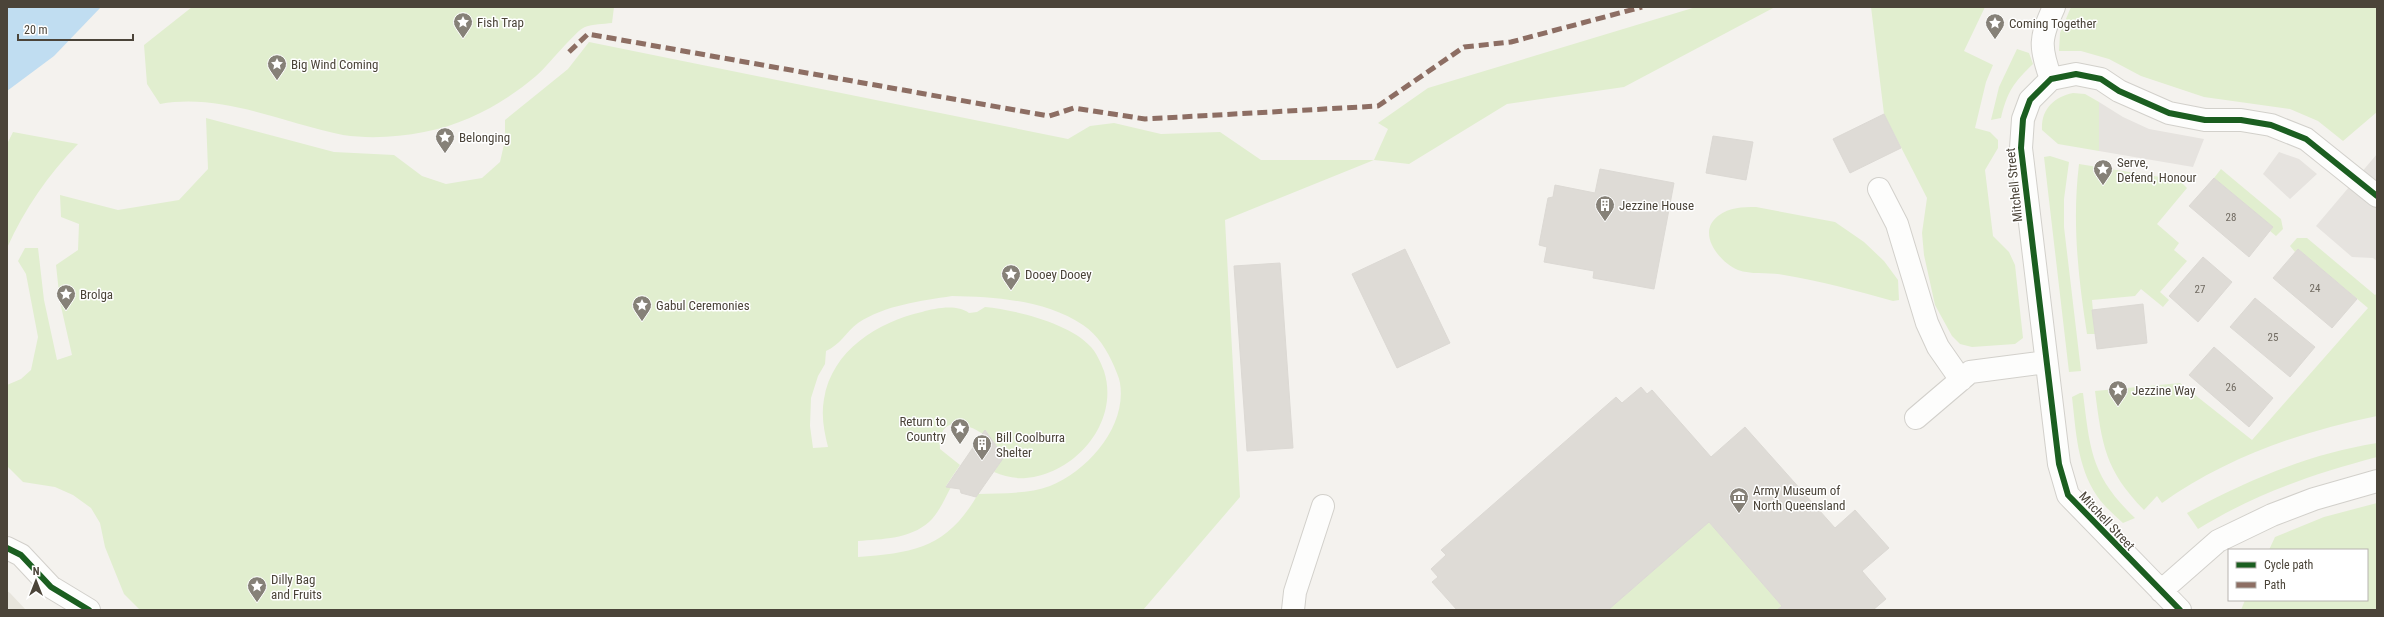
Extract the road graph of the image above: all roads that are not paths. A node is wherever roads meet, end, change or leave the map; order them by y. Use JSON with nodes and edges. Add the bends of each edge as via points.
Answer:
{"nodes":[{"id":1,"x":2054,"y":7,"type":"edge"},
{"id":2,"x":2051,"y":79,"type":"junction"},
{"id":3,"x":1879,"y":189,"type":"dead end"},
{"id":4,"x":2377,"y":196,"type":"edge"},
{"id":5,"x":2046,"y":362,"type":"junction"},
{"id":6,"x":1961,"y":380,"type":"junction"},
{"id":7,"x":1916,"y":418,"type":"dead end"},
{"id":8,"x":2377,"y":481,"type":"edge"},
{"id":9,"x":1323,"y":506,"type":"dead end"},
{"id":10,"x":7,"y":548,"type":"edge"},
{"id":11,"x":2161,"y":591,"type":"junction"},
{"id":12,"x":89,"y":610,"type":"edge"},
{"id":13,"x":1293,"y":610,"type":"edge"},
{"id":14,"x":2180,"y":610,"type":"edge"}],
"edges":[{"from":1,"to":2,"type":"street","via":[[2042,35],[2043,58]]},
{"from":2,"to":4,"type":"street","via":[[2076,74],[2101,79],[2119,92],[2169,113],[2205,120],[2241,120],[2271,125],[2306,139]]},
{"from":2,"to":5,"type":"street","name":"Mitchell Street","via":[[2030,100],[2020,137]]},
{"from":3,"to":6,"type":"street","via":[[1897,224],[1927,322],[1938,347]]},
{"from":5,"to":6,"type":"street","via":[[1970,372]]},
{"from":5,"to":11,"type":"street","name":"Mitchell Street","via":[[2059,464],[2068,495]]},
{"from":6,"to":7,"type":"street"},
{"from":8,"to":11,"type":"street","via":[[2307,501],[2218,541]]},
{"from":9,"to":13,"type":"street","via":[[1295,592]]},
{"from":10,"to":12,"type":"street","via":[[21,556],[51,587]]},
{"from":11,"to":14,"type":"street","name":"Mitchell Street"}]}
